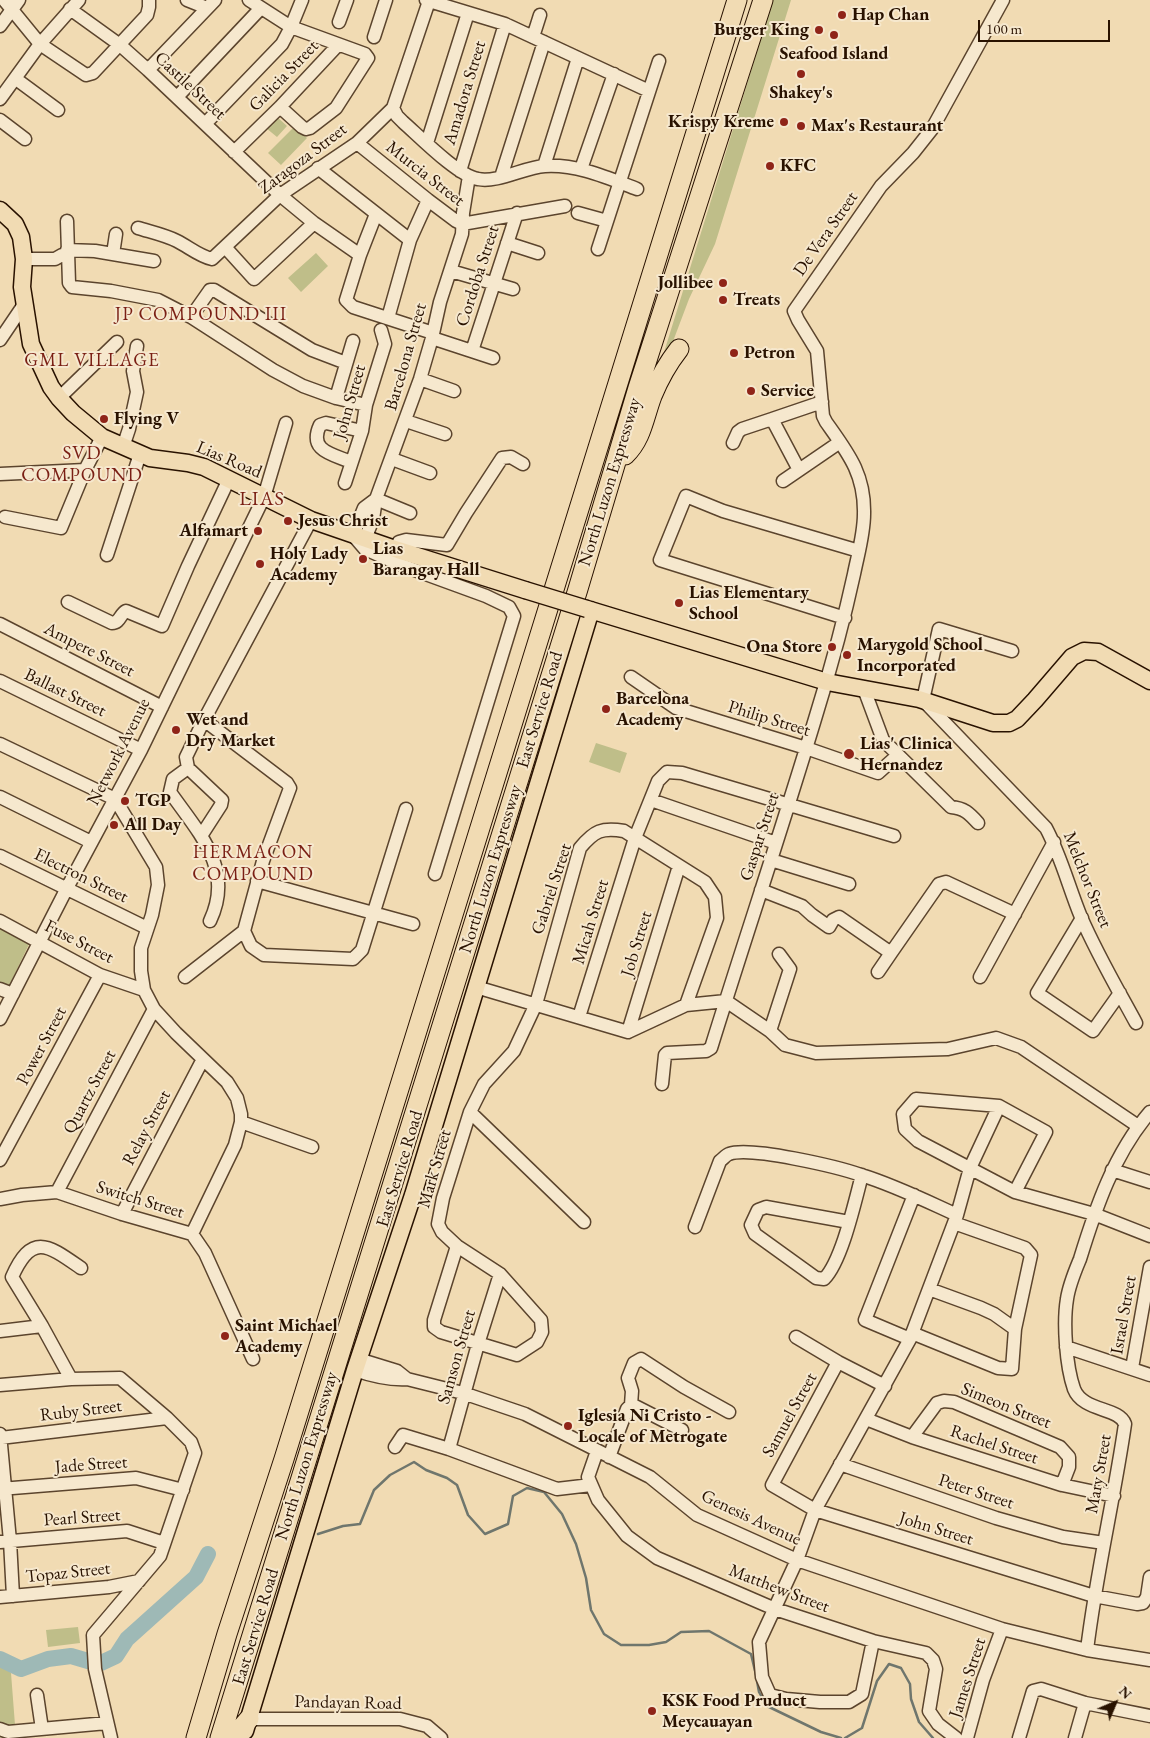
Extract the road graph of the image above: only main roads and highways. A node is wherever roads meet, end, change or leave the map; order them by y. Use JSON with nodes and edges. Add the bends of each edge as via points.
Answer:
{"nodes":[{"id":1,"x":737,"y":0,"type":"edge"},
{"id":2,"x":763,"y":0,"type":"edge"},
{"id":3,"x":0,"y":210,"type":"edge"},
{"id":4,"x":679,"y":349,"type":"dead end"},
{"id":5,"x":617,"y":463,"type":"junction"},
{"id":6,"x":589,"y":609,"type":"junction"},
{"id":7,"x":1150,"y":681,"type":"edge"},
{"id":8,"x":227,"y":1634,"type":"junction"},
{"id":9,"x":249,"y":1719,"type":"junction"},
{"id":10,"x":184,"y":1738,"type":"edge"},
{"id":11,"x":196,"y":1738,"type":"edge"},
{"id":12,"x":220,"y":1738,"type":"edge"},
{"id":13,"x":235,"y":1738,"type":"edge"},
{"id":14,"x":243,"y":1738,"type":"edge"}],
"edges":[{"from":1,"to":8,"type":"highway","name":"North Luzon Expressway"},
{"from":2,"to":5,"type":"highway","name":"North Luzon Expressway","via":[[638,388]]},
{"from":3,"to":6,"type":"main road","name":"Lias Road","bridge":true,"via":[[15,224],[22,237],[22,287],[32,344],[51,387],[102,437],[150,458],[204,467],[311,520],[359,537]]},
{"from":4,"to":5,"type":"highway","via":[[655,388],[634,446]]},
{"from":5,"to":12,"type":"highway","name":"North Luzon Expressway"},
{"from":6,"to":7,"type":"main road","name":"Lias Road","via":[[826,682],[923,700],[993,723],[1009,723],[1024,712],[1072,657],[1084,651],[1098,652]]},
{"from":6,"to":9,"type":"main road","name":"East Service Road","via":[[414,1195],[357,1365]]},
{"from":8,"to":10,"type":"highway"},
{"from":8,"to":11,"type":"highway","name":"North Luzon Expressway"},
{"from":9,"to":13,"type":"highway"},
{"from":9,"to":14,"type":"main road","name":"East Service Road"}]}
